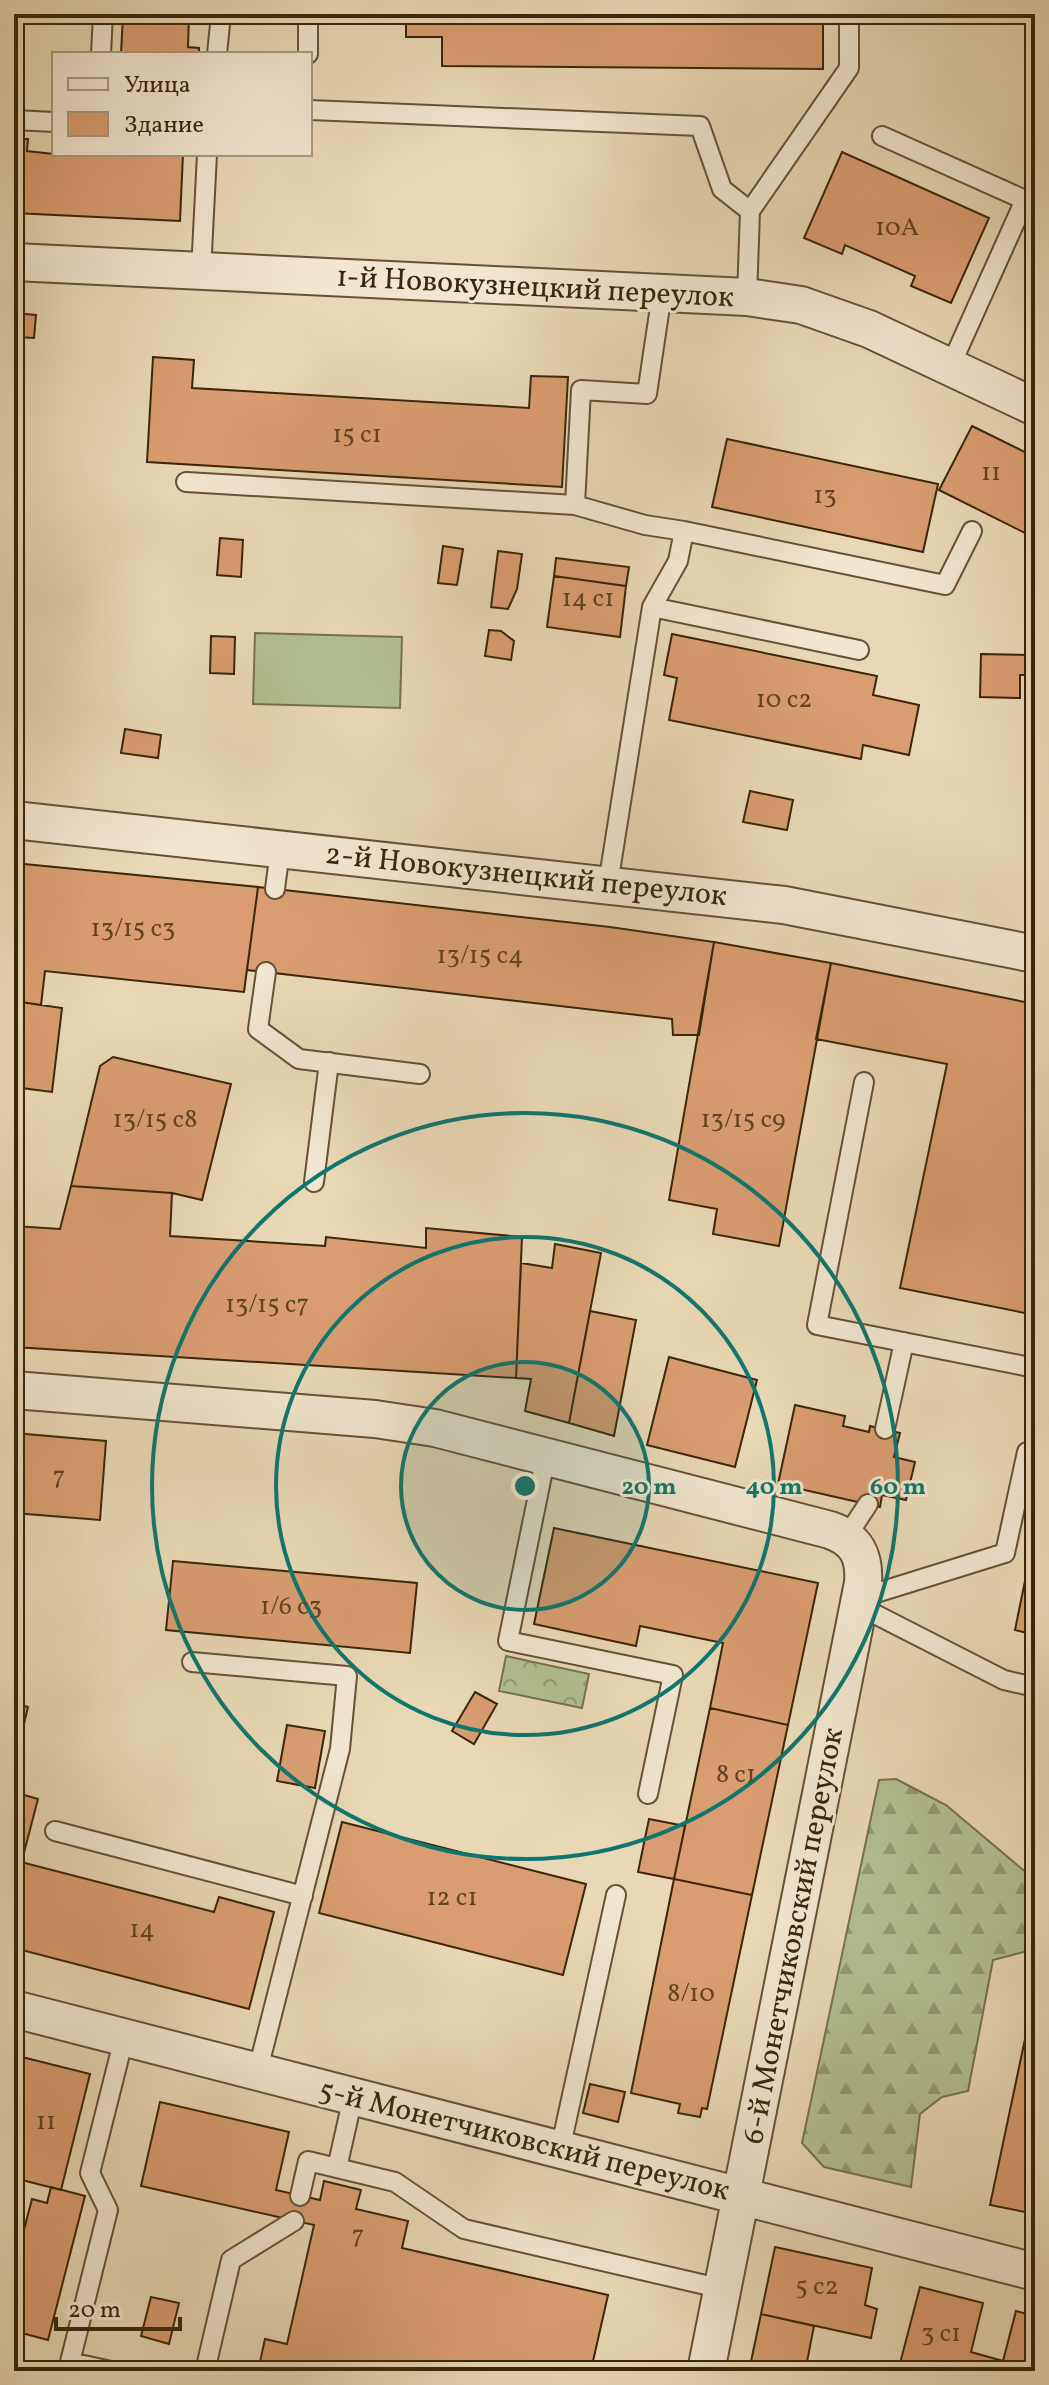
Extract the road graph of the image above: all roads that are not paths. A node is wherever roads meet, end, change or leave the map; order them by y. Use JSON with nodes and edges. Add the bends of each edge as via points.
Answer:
{"nodes":[{"id":1,"x":103,"y":14,"type":"edge"},
{"id":2,"x":221,"y":14,"type":"edge"},
{"id":3,"x":308,"y":14,"type":"edge"},
{"id":4,"x":849,"y":14,"type":"edge"},
{"id":5,"x":101,"y":52,"type":"edge"},
{"id":6,"x":217,"y":52,"type":"edge"},
{"id":7,"x":308,"y":52,"type":"edge"},
{"id":8,"x":312,"y":110,"type":"edge"},
{"id":9,"x":14,"y":120,"type":"edge"},
{"id":10,"x":52,"y":122,"type":"edge"},
{"id":11,"x":882,"y":136,"type":"dead end"},
{"id":12,"x":207,"y":156,"type":"edge"},
{"id":13,"x":750,"y":211,"type":"junction"},
{"id":14,"x":14,"y":262,"type":"edge"},
{"id":15,"x":201,"y":272,"type":"junction"},
{"id":16,"x":662,"y":293,"type":"junction"},
{"id":17,"x":747,"y":297,"type":"junction"},
{"id":18,"x":950,"y":367,"type":"junction"},
{"id":19,"x":1032,"y":397,"type":"edge"},
{"id":20,"x":186,"y":482,"type":"dead end"},
{"id":21,"x":575,"y":505,"type":"junction"},
{"id":22,"x":684,"y":531,"type":"junction"},
{"id":23,"x":972,"y":531,"type":"dead end"},
{"id":24,"x":652,"y":607,"type":"junction"},
{"id":25,"x":859,"y":650,"type":"dead end"},
{"id":26,"x":14,"y":820,"type":"edge"},
{"id":27,"x":280,"y":850,"type":"junction"},
{"id":28,"x":608,"y":884,"type":"junction"},
{"id":29,"x":275,"y":889,"type":"dead end"},
{"id":30,"x":1035,"y":954,"type":"edge"},
{"id":31,"x":266,"y":972,"type":"dead end"},
{"id":32,"x":329,"y":1062,"type":"junction"},
{"id":33,"x":420,"y":1074,"type":"dead end"},
{"id":34,"x":864,"y":1082,"type":"dead end"},
{"id":35,"x":314,"y":1182,"type":"dead end"},
{"id":36,"x":904,"y":1342,"type":"junction"},
{"id":37,"x":1035,"y":1368,"type":"edge"},
{"id":38,"x":14,"y":1390,"type":"edge"},
{"id":39,"x":885,"y":1429,"type":"dead end"},
{"id":40,"x":1027,"y":1452,"type":"dead end"},
{"id":41,"x":546,"y":1456,"type":"junction"},
{"id":42,"x":868,"y":1504,"type":"dead end"},
{"id":43,"x":853,"y":1542,"type":"junction"},
{"id":44,"x":859,"y":1602,"type":"junction"},
{"id":45,"x":192,"y":1662,"type":"dead end"},
{"id":46,"x":1035,"y":1687,"type":"edge"},
{"id":47,"x":648,"y":1794,"type":"dead end"},
{"id":48,"x":55,"y":1831,"type":"dead end"},
{"id":49,"x":616,"y":1895,"type":"dead end"},
{"id":50,"x":303,"y":1896,"type":"junction"},
{"id":51,"x":14,"y":2009,"type":"edge"},
{"id":52,"x":124,"y":2038,"type":"junction"},
{"id":53,"x":257,"y":2073,"type":"junction"},
{"id":54,"x":353,"y":2097,"type":"junction"},
{"id":55,"x":560,"y":2150,"type":"junction"},
{"id":56,"x":337,"y":2168,"type":"junction"},
{"id":57,"x":300,"y":2196,"type":"dead end"},
{"id":58,"x":742,"y":2197,"type":"junction"},
{"id":59,"x":294,"y":2221,"type":"dead end"},
{"id":60,"x":1035,"y":2272,"type":"edge"},
{"id":61,"x":723,"y":2289,"type":"junction"},
{"id":62,"x":111,"y":2371,"type":"edge"},
{"id":63,"x":205,"y":2371,"type":"edge"},
{"id":64,"x":706,"y":2371,"type":"edge"}],
"edges":[{"from":1,"to":5,"type":"lane"},
{"from":2,"to":6,"type":"lane"},
{"from":3,"to":7,"type":"lane"},
{"from":4,"to":13,"type":"lane","via":[[849,68]]},
{"from":8,"to":13,"type":"lane","via":[[700,126],[722,189]]},
{"from":9,"to":10,"type":"lane"},
{"from":11,"to":18,"type":"lane","via":[[1025,200]]},
{"from":12,"to":15,"type":"lane"},
{"from":13,"to":17,"type":"lane"},
{"from":14,"to":15,"type":"street","name":"1-й Новокузнецкий переулок"},
{"from":15,"to":16,"type":"street","name":"1-й Новокузнецкий переулок"},
{"from":16,"to":17,"type":"street","name":"1-й Новокузнецкий переулок"},
{"from":16,"to":21,"type":"lane","via":[[647,394],[581,390]]},
{"from":17,"to":18,"type":"street","name":"1-й Новокузнецкий переулок","via":[[801,305]]},
{"from":18,"to":19,"type":"street","name":"1-й Новокузнецкий переулок"},
{"from":20,"to":21,"type":"lane"},
{"from":21,"to":22,"type":"lane"},
{"from":22,"to":23,"type":"lane","via":[[945,585]]},
{"from":22,"to":24,"type":"lane","via":[[678,561]]},
{"from":24,"to":25,"type":"lane"},
{"from":24,"to":28,"type":"lane"},
{"from":26,"to":27,"type":"street","name":"2-й Новокузнецкий переулок"},
{"from":27,"to":28,"type":"street","name":"2-й Новокузнецкий переулок"},
{"from":27,"to":29,"type":"lane"},
{"from":28,"to":30,"type":"street","name":"2-й Новокузнецкий переулок","via":[[840,914]]},
{"from":31,"to":32,"type":"lane","via":[[258,1029],[299,1059]]},
{"from":32,"to":33,"type":"lane"},
{"from":32,"to":35,"type":"lane"},
{"from":34,"to":36,"type":"lane","via":[[817,1325]]},
{"from":36,"to":37,"type":"lane"},
{"from":36,"to":39,"type":"lane"},
{"from":38,"to":41,"type":"street","via":[[375,1419]]},
{"from":40,"to":44,"type":"lane","via":[[1005,1553]]},
{"from":41,"to":43,"type":"street"},
{"from":41,"to":47,"type":"lane","via":[[508,1641],[673,1675]]},
{"from":42,"to":43,"type":"lane"},
{"from":43,"to":44,"type":"street","name":"6-й Монетчиковский переулок","via":[[864,1565]]},
{"from":44,"to":46,"type":"lane","via":[[1004,1680]]},
{"from":44,"to":58,"type":"street","name":"6-й Монетчиковский переулок"},
{"from":45,"to":50,"type":"lane","via":[[347,1676],[340,1749]]},
{"from":48,"to":50,"type":"lane"},
{"from":49,"to":55,"type":"lane"},
{"from":50,"to":53,"type":"lane"},
{"from":51,"to":52,"type":"street","name":"5-й Монетчиковский переулок"},
{"from":52,"to":53,"type":"street","name":"5-й Монетчиковский переулок"},
{"from":52,"to":62,"type":"lane","via":[[90,2173],[108,2210],[70,2362]]},
{"from":53,"to":54,"type":"street","name":"5-й Монетчиковский переулок"},
{"from":54,"to":55,"type":"street","name":"5-й Монетчиковский переулок"},
{"from":54,"to":56,"type":"lane"},
{"from":55,"to":58,"type":"street","name":"5-й Монетчиковский переулок"},
{"from":56,"to":57,"type":"lane","via":[[308,2161]]},
{"from":56,"to":61,"type":"lane","via":[[395,2182],[464,2229]]},
{"from":58,"to":60,"type":"street","name":"5-й Монетчиковский переулок"},
{"from":58,"to":61,"type":"street","name":"6-й Монетчиковский переулок"},
{"from":59,"to":63,"type":"lane","via":[[231,2260]]},
{"from":61,"to":64,"type":"street","name":"6-й Монетчиковский переулок"}]}
